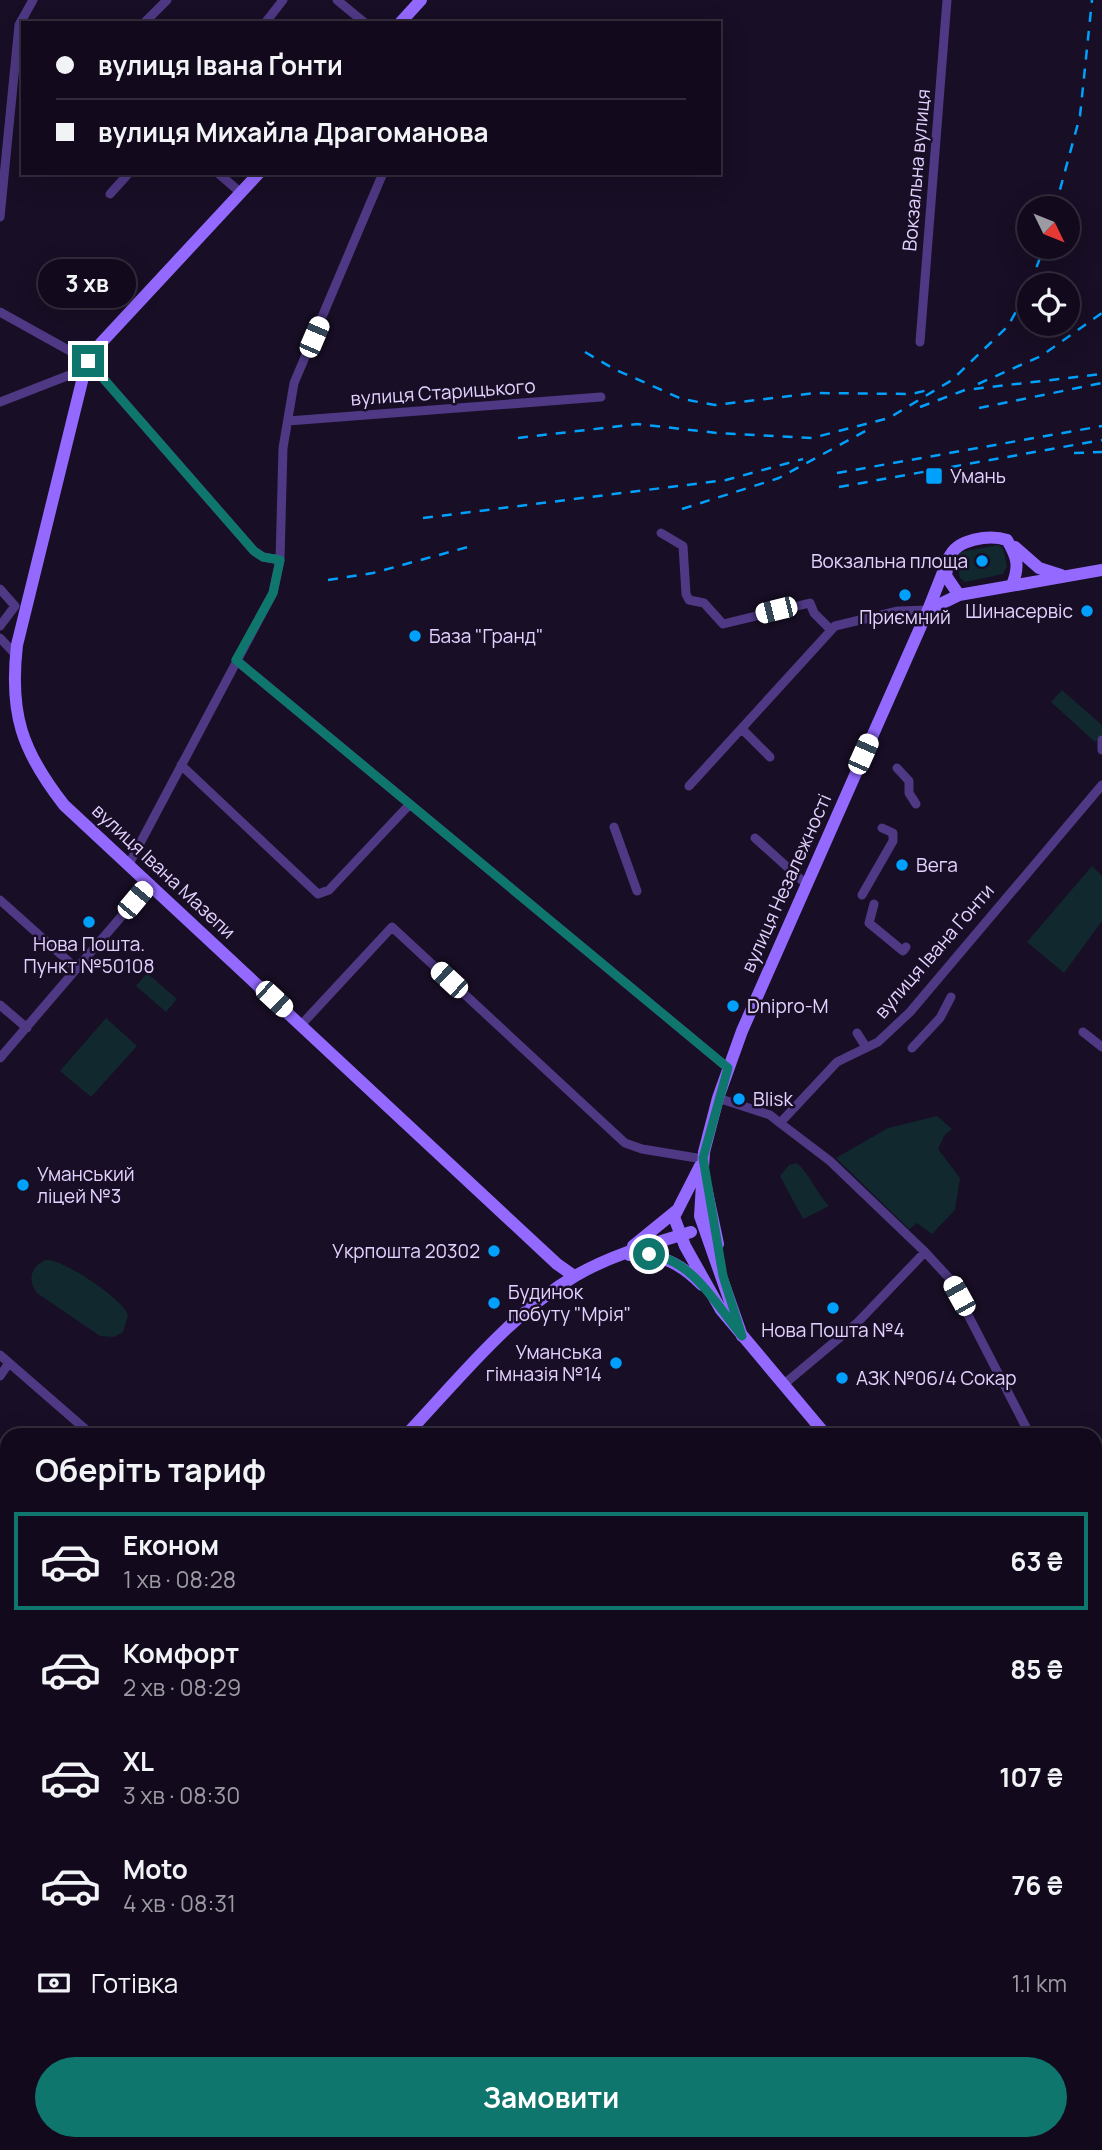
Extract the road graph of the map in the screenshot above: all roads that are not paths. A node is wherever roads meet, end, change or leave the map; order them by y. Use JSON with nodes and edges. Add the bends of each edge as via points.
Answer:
{"nodes":[{"id":1,"x":33,"y":0,"type":"edge"},
{"id":2,"x":167,"y":0,"type":"edge"},
{"id":3,"x":283,"y":0,"type":"edge"},
{"id":4,"x":337,"y":0,"type":"edge"},
{"id":5,"x":356,"y":0,"type":"edge"},
{"id":6,"x":421,"y":0,"type":"edge"},
{"id":7,"x":947,"y":0,"type":"edge"},
{"id":8,"x":348,"y":9,"type":"junction"},
{"id":9,"x":21,"y":21,"type":"edge"},
{"id":10,"x":21,"y":21,"type":"edge"},
{"id":11,"x":146,"y":21,"type":"edge"},
{"id":12,"x":267,"y":21,"type":"edge"},
{"id":13,"x":363,"y":21,"type":"edge"},
{"id":14,"x":402,"y":21,"type":"edge"},
{"id":15,"x":127,"y":175,"type":"edge"},
{"id":16,"x":220,"y":175,"type":"edge"},
{"id":17,"x":257,"y":175,"type":"edge"},
{"id":18,"x":382,"y":175,"type":"edge"},
{"id":19,"x":241,"y":192,"type":"junction"},
{"id":20,"x":110,"y":194,"type":"dead end"},
{"id":21,"x":0,"y":217,"type":"edge"},
{"id":22,"x":0,"y":312,"type":"edge"},
{"id":23,"x":920,"y":342,"type":"dead end"},
{"id":24,"x":86,"y":365,"type":"junction"},
{"id":25,"x":601,"y":397,"type":"dead end"},
{"id":26,"x":0,"y":402,"type":"edge"},
{"id":27,"x":288,"y":421,"type":"junction"},
{"id":28,"x":661,"y":533,"type":"dead end"},
{"id":29,"x":1007,"y":540,"type":"junction"},
{"id":30,"x":949,"y":557,"type":"junction"},
{"id":31,"x":280,"y":560,"type":"junction"},
{"id":32,"x":1102,"y":570,"type":"edge"},
{"id":33,"x":1065,"y":576,"type":"junction"},
{"id":34,"x":1012,"y":585,"type":"junction"},
{"id":35,"x":0,"y":589,"type":"edge"},
{"id":36,"x":960,"y":595,"type":"junction"},
{"id":37,"x":928,"y":610,"type":"junction"},
{"id":38,"x":0,"y":626,"type":"edge"},
{"id":39,"x":831,"y":630,"type":"junction"},
{"id":40,"x":0,"y":638,"type":"edge"},
{"id":41,"x":16,"y":655,"type":"junction"},
{"id":42,"x":236,"y":660,"type":"junction"},
{"id":43,"x":743,"y":730,"type":"junction"},
{"id":44,"x":1102,"y":740,"type":"edge"},
{"id":45,"x":1102,"y":750,"type":"edge"},
{"id":46,"x":770,"y":757,"type":"dead end"},
{"id":47,"x":181,"y":765,"type":"junction"},
{"id":48,"x":897,"y":768,"type":"dead end"},
{"id":49,"x":1102,"y":785,"type":"edge"},
{"id":50,"x":689,"y":786,"type":"dead end"},
{"id":51,"x":410,"y":804,"type":"junction"},
{"id":52,"x":916,"y":804,"type":"dead end"},
{"id":53,"x":614,"y":827,"type":"dead end"},
{"id":54,"x":882,"y":828,"type":"dead end"},
{"id":55,"x":755,"y":838,"type":"dead end"},
{"id":56,"x":129,"y":864,"type":"junction"},
{"id":57,"x":150,"y":883,"type":"junction"},
{"id":58,"x":806,"y":884,"type":"junction"},
{"id":59,"x":637,"y":891,"type":"dead end"},
{"id":60,"x":862,"y":895,"type":"dead end"},
{"id":61,"x":0,"y":900,"type":"edge"},
{"id":62,"x":874,"y":904,"type":"dead end"},
{"id":63,"x":906,"y":947,"type":"dead end"},
{"id":64,"x":77,"y":969,"type":"junction"},
{"id":65,"x":951,"y":997,"type":"dead end"},
{"id":66,"x":0,"y":1005,"type":"edge"},
{"id":67,"x":301,"y":1025,"type":"junction"},
{"id":68,"x":27,"y":1028,"type":"junction"},
{"id":69,"x":1083,"y":1032,"type":"dead end"},
{"id":70,"x":857,"y":1033,"type":"dead end"},
{"id":71,"x":866,"y":1047,"type":"junction"},
{"id":72,"x":1102,"y":1047,"type":"edge"},
{"id":73,"x":912,"y":1048,"type":"dead end"},
{"id":74,"x":0,"y":1058,"type":"edge"},
{"id":75,"x":728,"y":1068,"type":"junction"},
{"id":76,"x":718,"y":1098,"type":"junction"},
{"id":77,"x":780,"y":1123,"type":"junction"},
{"id":78,"x":703,"y":1158,"type":"junction"},
{"id":79,"x":678,"y":1210,"type":"junction"},
{"id":80,"x":700,"y":1216,"type":"junction"},
{"id":81,"x":683,"y":1231,"type":"junction"},
{"id":82,"x":925,"y":1252,"type":"junction"},
{"id":83,"x":618,"y":1255,"type":"junction"},
{"id":84,"x":574,"y":1276,"type":"junction"},
{"id":85,"x":723,"y":1276,"type":"junction"},
{"id":86,"x":709,"y":1292,"type":"junction"},
{"id":87,"x":742,"y":1336,"type":"junction"},
{"id":88,"x":0,"y":1355,"type":"edge"},
{"id":89,"x":9,"y":1363,"type":"junction"},
{"id":90,"x":0,"y":1376,"type":"edge"},
{"id":91,"x":783,"y":1385,"type":"junction"},
{"id":92,"x":84,"y":1428,"type":"edge"},
{"id":93,"x":412,"y":1428,"type":"edge"},
{"id":94,"x":820,"y":1428,"type":"edge"},
{"id":95,"x":1026,"y":1428,"type":"edge"},
{"id":96,"x":1102,"y":2035,"type":"edge"},
{"id":97,"x":1102,"y":2043,"type":"edge"}],
"edges":[{"from":1,"to":9,"type":"street"},
{"from":2,"to":11,"type":"street"},
{"from":3,"to":12,"type":"street"},
{"from":4,"to":8,"type":"street"},
{"from":5,"to":8,"type":"street"},
{"from":6,"to":14,"type":"main road"},
{"from":7,"to":23,"type":"street","name":"Вокзальна вулиця"},
{"from":8,"to":13,"type":"street"},
{"from":10,"to":21,"type":"street"},
{"from":15,"to":20,"type":"street"},
{"from":16,"to":19,"type":"street"},
{"from":17,"to":19,"type":"main road"},
{"from":18,"to":27,"type":"street","via":[[294,383]]},
{"from":19,"to":24,"type":"main road","via":[[100,343]]},
{"from":22,"to":24,"type":"street"},
{"from":24,"to":26,"type":"street"},
{"from":24,"to":31,"type":"street","via":[[254,551]]},
{"from":24,"to":41,"type":"main road","name":"вулиця Івана Мазепи"},
{"from":25,"to":27,"type":"street","name":"вулиця Старицького"},
{"from":27,"to":31,"type":"street"},
{"from":28,"to":39,"type":"street","via":[[683,546],[690,600],[704,603],[723,624],[810,603]]},
{"from":29,"to":30,"type":"main road","via":[[990,537],[962,544]]},
{"from":29,"to":33,"type":"main road","via":[[1039,568]]},
{"from":29,"to":34,"type":"main road","via":[[1017,558]]},
{"from":30,"to":36,"type":"main road","via":[[946,576]]},
{"from":30,"to":37,"type":"main road","name":"вулиця Незалежності"},
{"from":31,"to":42,"type":"street","via":[[273,593]]},
{"from":32,"to":33,"type":"main road"},
{"from":33,"to":34,"type":"main road"},
{"from":34,"to":36,"type":"main road"},
{"from":35,"to":38,"type":"street","via":[[15,608]]},
{"from":36,"to":37,"type":"main road"},
{"from":37,"to":39,"type":"street","via":[[843,622]]},
{"from":37,"to":58,"type":"main road","name":"вулиця Незалежності"},
{"from":39,"to":43,"type":"street"},
{"from":40,"to":41,"type":"street"},
{"from":41,"to":56,"type":"main road","name":"вулиця Івана Мазепи","via":[[16,714],[30,754],[64,804]]},
{"from":42,"to":47,"type":"street"},
{"from":42,"to":51,"type":"street"},
{"from":43,"to":46,"type":"street"},
{"from":43,"to":50,"type":"street"},
{"from":44,"to":45,"type":"street"},
{"from":47,"to":51,"type":"street","via":[[318,894],[329,890]]},
{"from":47,"to":56,"type":"street"},
{"from":48,"to":52,"type":"street","via":[[909,781]]},
{"from":49,"to":71,"type":"street","name":"вулиця Івана Ґонти","via":[[910,1012],[888,1034]]},
{"from":51,"to":75,"type":"street"},
{"from":53,"to":59,"type":"street"},
{"from":54,"to":60,"type":"street","via":[[893,833],[893,841]]},
{"from":55,"to":58,"type":"street"},
{"from":56,"to":57,"type":"main road","name":"вулиця Івана Мазепи"},
{"from":57,"to":64,"type":"street"},
{"from":57,"to":67,"type":"main road","name":"вулиця Івана Мазепи"},
{"from":58,"to":75,"type":"main road","name":"вулиця Незалежності"},
{"from":61,"to":64,"type":"street"},
{"from":62,"to":63,"type":"street","via":[[869,923],[903,951]]},
{"from":64,"to":68,"type":"street"},
{"from":65,"to":73,"type":"street","via":[[940,1018]]},
{"from":66,"to":68,"type":"street"},
{"from":67,"to":78,"type":"street","via":[[392,927],[625,1143]]},
{"from":67,"to":84,"type":"main road","name":"вулиця Івана Мазепи"},
{"from":68,"to":74,"type":"street"},
{"from":69,"to":72,"type":"street"},
{"from":70,"to":71,"type":"street"},
{"from":71,"to":77,"type":"street","name":"вулиця Івана Ґонти","via":[[837,1062]]},
{"from":75,"to":76,"type":"main road","name":"вулиця Незалежності"},
{"from":76,"to":77,"type":"street","via":[[770,1115]]},
{"from":76,"to":78,"type":"main road","name":"вулиця Незалежності"},
{"from":77,"to":82,"type":"street","via":[[830,1161]]},
{"from":78,"to":79,"type":"main road","name":"вулиця Незалежності"},
{"from":78,"to":80,"type":"main road","name":"вулиця Незалежності"},
{"from":78,"to":85,"type":"main road","name":"вулиця Незалежності"},
{"from":79,"to":80,"type":"main road","via":[[691,1206]]},
{"from":79,"to":81,"type":"main road","via":[[674,1217]]},
{"from":79,"to":83,"type":"main road"},
{"from":80,"to":81,"type":"main road","via":[[699,1226]]},
{"from":80,"to":85,"type":"main road","name":"вулиця Незалежності"},
{"from":81,"to":83,"type":"main road"},
{"from":81,"to":86,"type":"main road","name":"вулиця Незалежності"},
{"from":82,"to":91,"type":"street","via":[[857,1323]]},
{"from":82,"to":95,"type":"street","via":[[949,1278]]},
{"from":83,"to":84,"type":"main road"},
{"from":83,"to":86,"type":"main road","via":[[649,1254],[671,1260]]},
{"from":84,"to":93,"type":"main road","via":[[496,1338]]},
{"from":85,"to":87,"type":"main road","name":"вулиця Незалежності"},
{"from":86,"to":87,"type":"main road","name":"вулиця Незалежності"},
{"from":87,"to":91,"type":"main road","name":"вулиця Незалежності"},
{"from":88,"to":89,"type":"street"},
{"from":89,"to":90,"type":"street"},
{"from":89,"to":92,"type":"street"},
{"from":91,"to":94,"type":"main road","name":"вулиця Незалежності"},
{"from":96,"to":97,"type":"street"}]}
